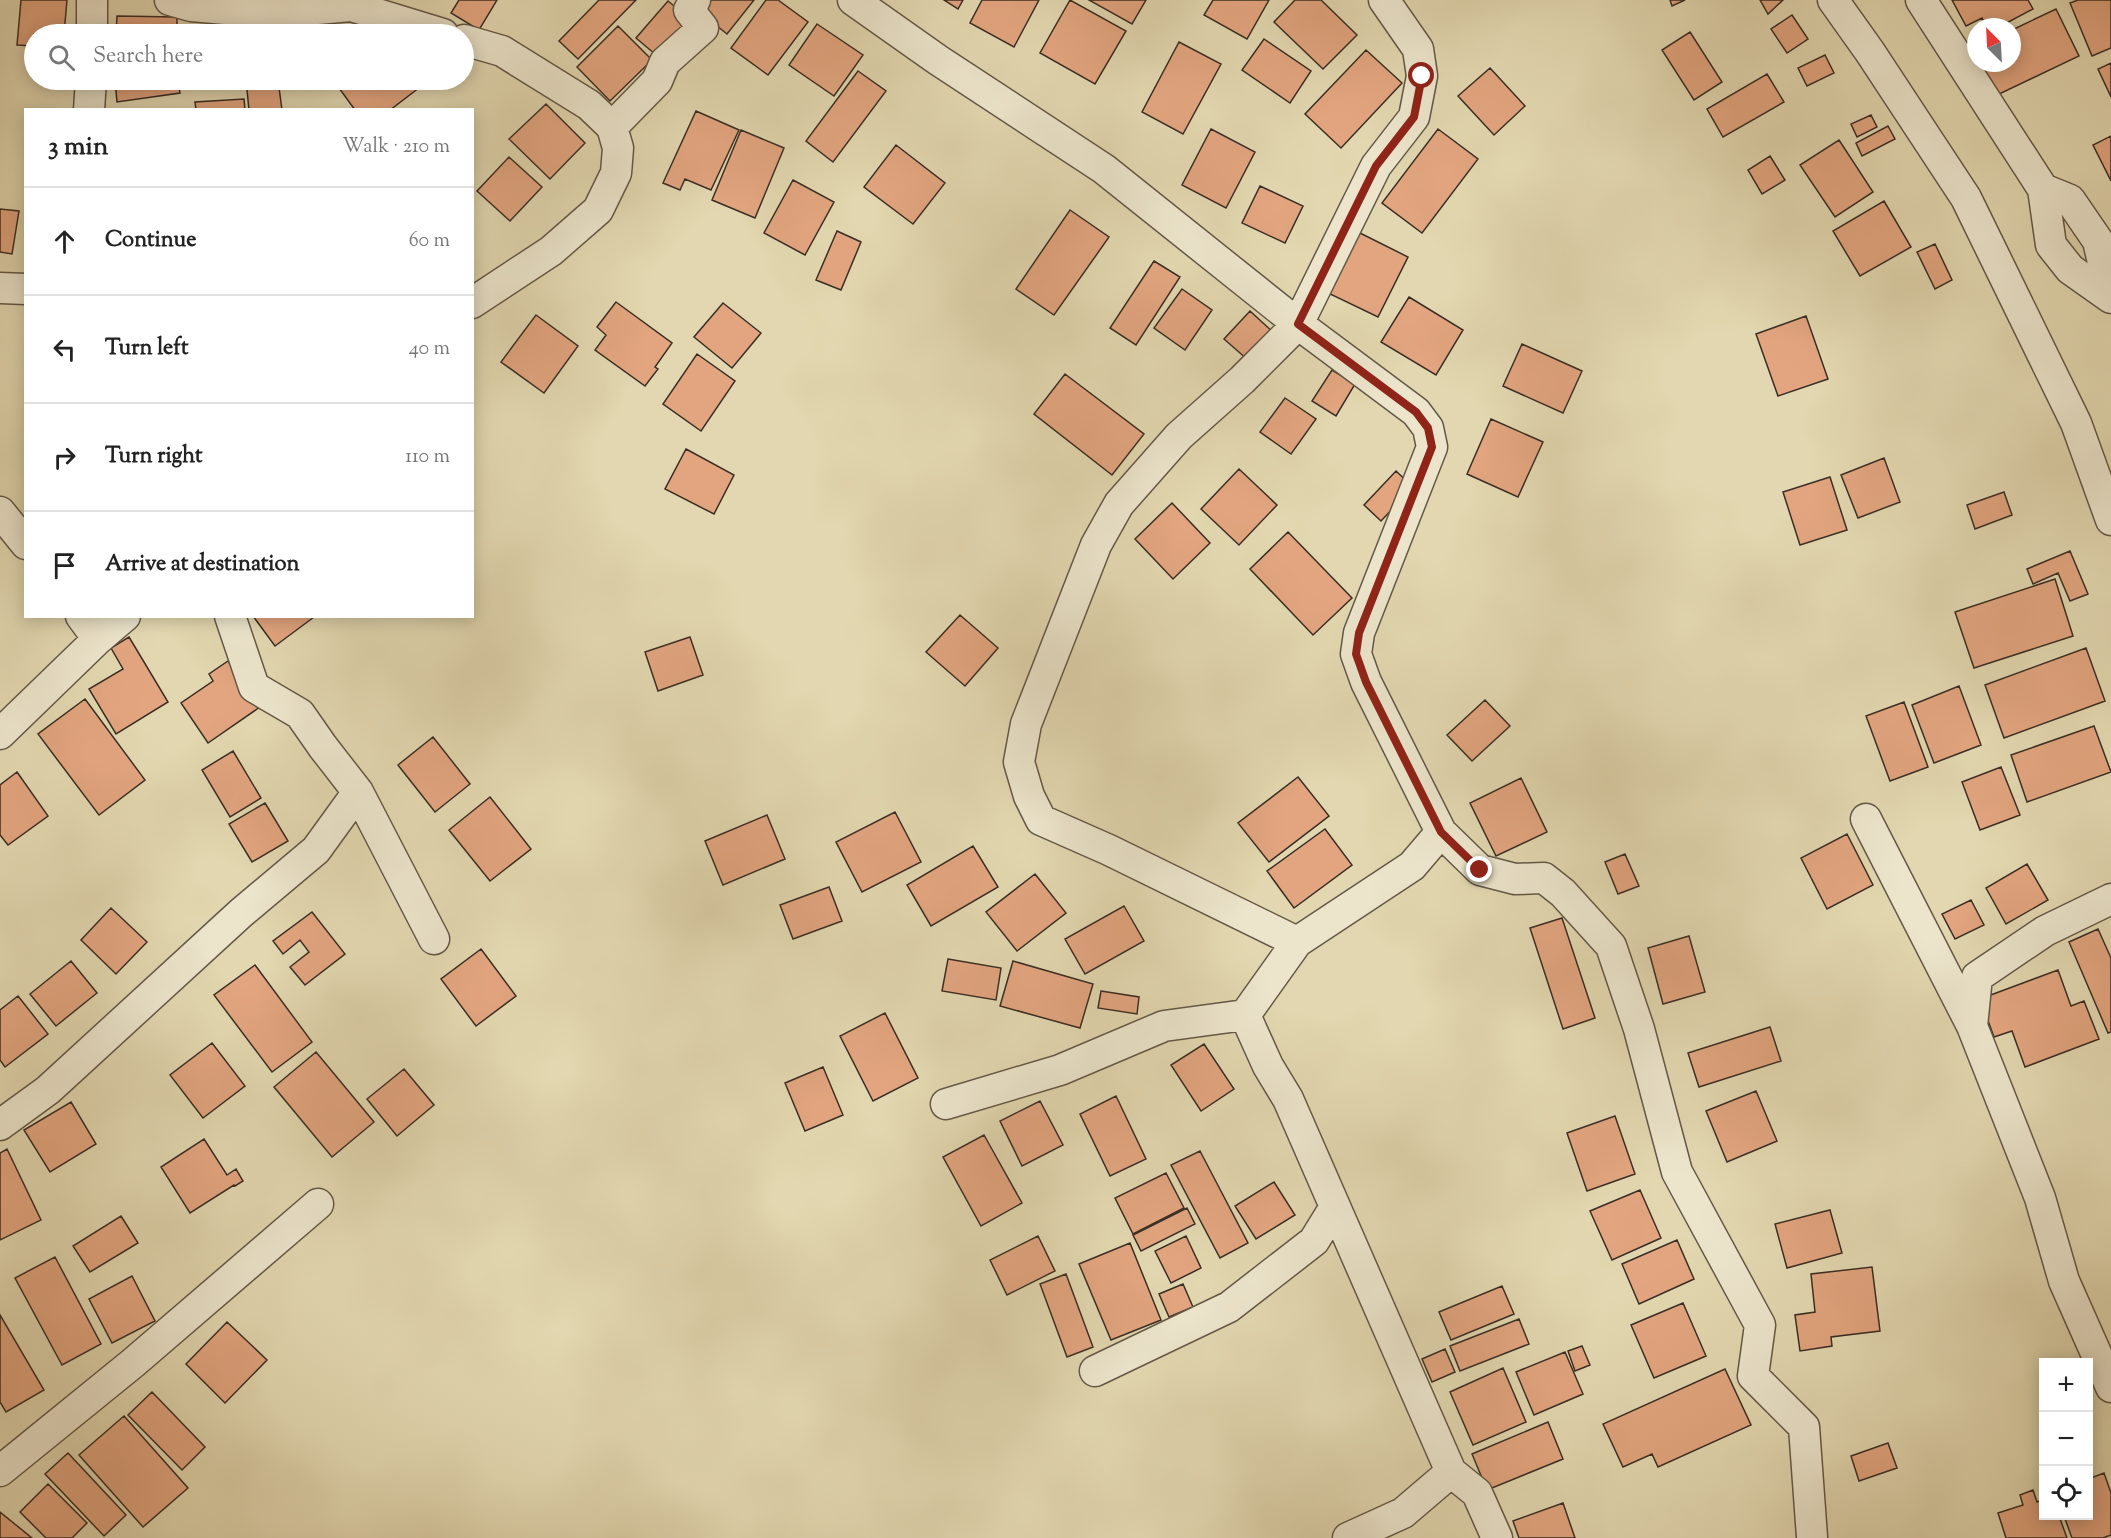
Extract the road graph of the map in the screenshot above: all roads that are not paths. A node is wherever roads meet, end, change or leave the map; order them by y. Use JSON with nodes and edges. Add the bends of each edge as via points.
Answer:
{"nodes":[{"id":1,"x":92,"y":0,"type":"edge"},
{"id":2,"x":170,"y":0,"type":"edge"},
{"id":3,"x":695,"y":0,"type":"edge"},
{"id":4,"x":853,"y":0,"type":"edge"},
{"id":5,"x":1384,"y":0,"type":"edge"},
{"id":6,"x":1833,"y":0,"type":"edge"},
{"id":7,"x":1921,"y":0,"type":"edge"},
{"id":8,"x":92,"y":24,"type":"edge"},
{"id":9,"x":410,"y":24,"type":"edge"},
{"id":10,"x":474,"y":43,"type":"edge"},
{"id":11,"x":90,"y":90,"type":"edge"},
{"id":12,"x":89,"y":108,"type":"edge"},
{"id":13,"x":612,"y":127,"type":"junction"},
{"id":14,"x":2043,"y":189,"type":"junction"},
{"id":15,"x":0,"y":288,"type":"edge"},
{"id":16,"x":24,"y":289,"type":"edge"},
{"id":17,"x":2111,"y":297,"type":"edge"},
{"id":18,"x":474,"y":302,"type":"edge"},
{"id":19,"x":1298,"y":324,"type":"junction"},
{"id":20,"x":0,"y":512,"type":"edge"},
{"id":21,"x":2111,"y":520,"type":"edge"},
{"id":22,"x":24,"y":542,"type":"edge"},
{"id":23,"x":119,"y":618,"type":"edge"},
{"id":24,"x":231,"y":618,"type":"edge"},
{"id":25,"x":90,"y":628,"type":"edge"},
{"id":26,"x":0,"y":734,"type":"edge"},
{"id":27,"x":358,"y":792,"type":"junction"},
{"id":28,"x":1866,"y":819,"type":"dead end"},
{"id":29,"x":1441,"y":832,"type":"junction"},
{"id":30,"x":2111,"y":899,"type":"edge"},
{"id":31,"x":434,"y":939,"type":"dead end"},
{"id":32,"x":1297,"y":942,"type":"junction"},
{"id":33,"x":1245,"y":1015,"type":"junction"},
{"id":34,"x":1972,"y":1026,"type":"junction"},
{"id":35,"x":946,"y":1104,"type":"dead end"},
{"id":36,"x":0,"y":1125,"type":"edge"},
{"id":37,"x":318,"y":1204,"type":"dead end"},
{"id":38,"x":1335,"y":1207,"type":"junction"},
{"id":39,"x":1314,"y":1241,"type":"junction"},
{"id":40,"x":1352,"y":1245,"type":"junction"},
{"id":41,"x":1095,"y":1371,"type":"dead end"},
{"id":42,"x":2111,"y":1387,"type":"edge"},
{"id":43,"x":0,"y":1471,"type":"edge"},
{"id":44,"x":1451,"y":1472,"type":"junction"},
{"id":45,"x":1812,"y":1537,"type":"edge"},
{"id":46,"x":1348,"y":1538,"type":"edge"},
{"id":47,"x":1497,"y":1538,"type":"edge"}],
"edges":[{"from":1,"to":8,"type":"street"},
{"from":2,"to":9,"type":"street","via":[[191,6],[272,13],[351,6]]},
{"from":3,"to":13,"type":"street","via":[[689,10],[703,28],[665,62],[657,81]]},
{"from":4,"to":19,"type":"street","via":[[1104,169]]},
{"from":5,"to":19,"type":"street","via":[[1418,49],[1422,76],[1414,117],[1376,166]]},
{"from":6,"to":21,"type":"street","via":[[1966,198],[2076,423]]},
{"from":7,"to":14,"type":"street"},
{"from":10,"to":13,"type":"street","via":[[502,51],[589,105]]},
{"from":11,"to":12,"type":"street"},
{"from":13,"to":18,"type":"street","via":[[618,148],[616,173],[598,210],[551,251]]},
{"from":14,"to":17,"type":"street","via":[[2070,200],[2098,242]]},
{"from":14,"to":17,"type":"street","via":[[2051,245],[2070,268]]},
{"from":15,"to":16,"type":"street"},
{"from":19,"to":29,"type":"street","via":[[1416,412],[1428,428],[1432,447],[1359,633],[1356,654],[1366,682]]},
{"from":19,"to":32,"type":"street","via":[[1179,435],[1119,504],[1096,545],[1026,724],[1019,762],[1041,820]]},
{"from":20,"to":22,"type":"street"},
{"from":23,"to":25,"type":"street"},
{"from":24,"to":27,"type":"street","via":[[254,687],[300,714]]},
{"from":25,"to":26,"type":"street"},
{"from":27,"to":31,"type":"street"},
{"from":27,"to":36,"type":"street","via":[[316,850],[241,913],[48,1090]]},
{"from":28,"to":34,"type":"street"},
{"from":29,"to":32,"type":"street","via":[[1412,866]]},
{"from":29,"to":45,"type":"street","via":[[1480,870],[1515,879],[1544,878],[1563,893],[1611,946],[1639,1029],[1677,1172],[1760,1325],[1753,1376],[1804,1427]]},
{"from":30,"to":34,"type":"street","via":[[2045,931],[1977,977]]},
{"from":32,"to":33,"type":"street"},
{"from":33,"to":35,"type":"street","via":[[1164,1026],[1060,1070]]},
{"from":33,"to":38,"type":"street","via":[[1268,1066],[1288,1098]]},
{"from":34,"to":42,"type":"street","via":[[2040,1198],[2064,1281]]},
{"from":37,"to":43,"type":"street"},
{"from":38,"to":39,"type":"street"},
{"from":38,"to":40,"type":"street"},
{"from":39,"to":40,"type":"street"},
{"from":39,"to":41,"type":"street","via":[[1229,1307]]},
{"from":40,"to":44,"type":"street"},
{"from":44,"to":46,"type":"street","via":[[1403,1513]]},
{"from":44,"to":47,"type":"street","via":[[1477,1493]]}]}
